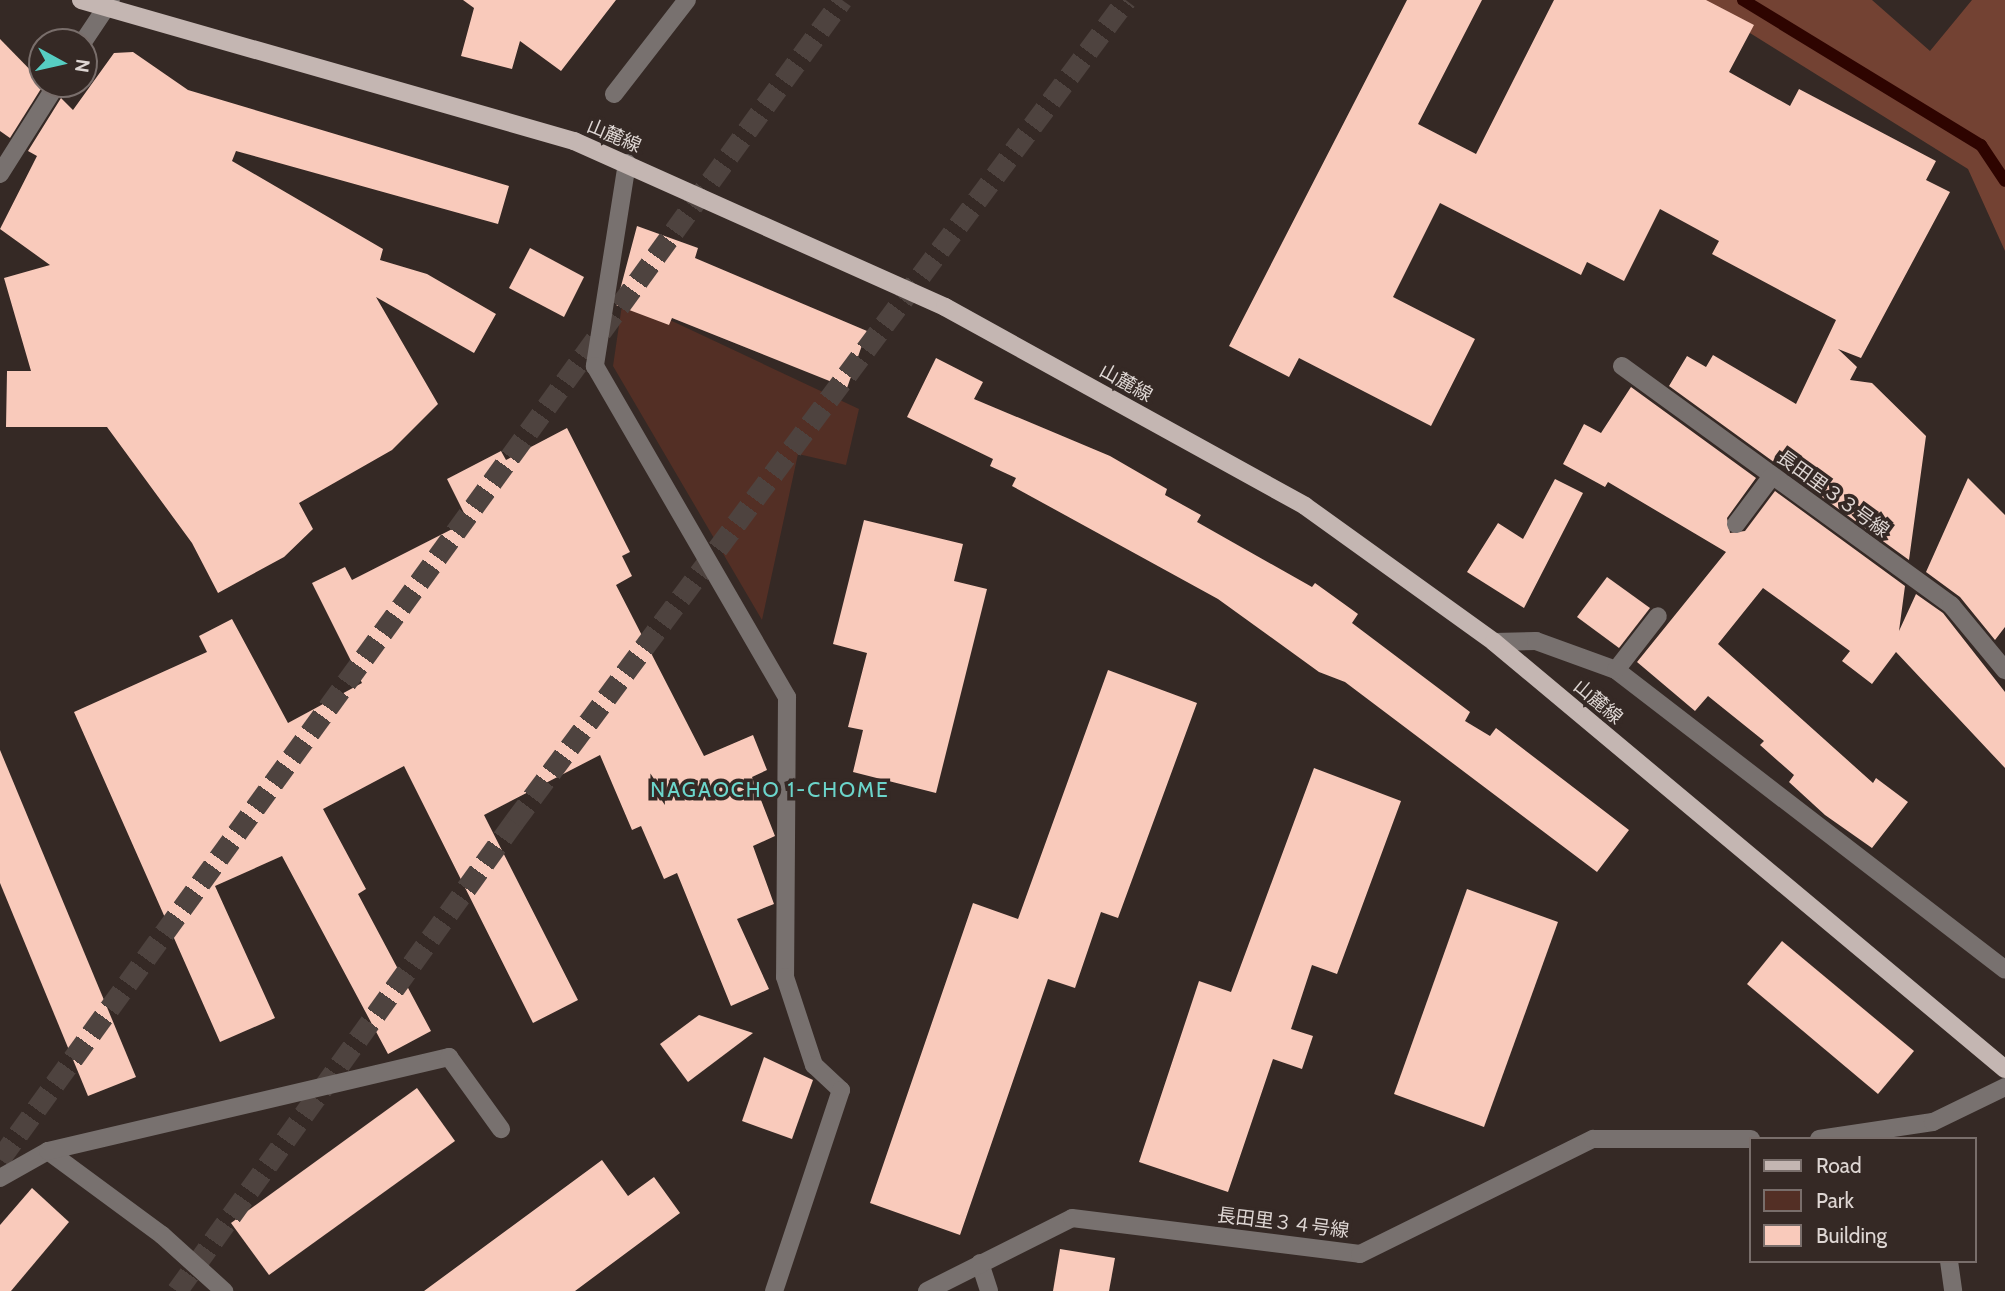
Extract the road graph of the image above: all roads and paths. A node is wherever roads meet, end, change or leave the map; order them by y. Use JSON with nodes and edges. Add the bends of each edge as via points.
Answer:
{"nodes":[{"id":1,"x":81,"y":0,"type":"edge"},
{"id":2,"x":687,"y":0,"type":"edge"},
{"id":3,"x":108,"y":3,"type":"edge"},
{"id":4,"x":92,"y":28,"type":"edge"},
{"id":5,"x":614,"y":94,"type":"dead end"},
{"id":6,"x":48,"y":98,"type":"edge"},
{"id":7,"x":627,"y":163,"type":"junction"},
{"id":8,"x":0,"y":174,"type":"edge"},
{"id":9,"x":1622,"y":366,"type":"dead end"},
{"id":10,"x":1772,"y":476,"type":"junction"},
{"id":11,"x":1736,"y":524,"type":"dead end"},
{"id":12,"x":1658,"y":616,"type":"dead end"},
{"id":13,"x":1494,"y":642,"type":"junction"},
{"id":14,"x":1616,"y":670,"type":"junction"},
{"id":15,"x":2005,"y":670,"type":"edge"},
{"id":16,"x":2005,"y":970,"type":"edge"},
{"id":17,"x":2005,"y":1069,"type":"edge"},
{"id":18,"x":2005,"y":1087,"type":"edge"},
{"id":19,"x":501,"y":1129,"type":"dead end"},
{"id":20,"x":1934,"y":1130,"type":"edge"},
{"id":21,"x":1845,"y":1137,"type":"edge"},
{"id":22,"x":1750,"y":1139,"type":"edge"},
{"id":23,"x":48,"y":1151,"type":"junction"},
{"id":24,"x":0,"y":1178,"type":"edge"},
{"id":25,"x":980,"y":1263,"type":"junction"},
{"id":26,"x":1949,"y":1263,"type":"edge"},
{"id":27,"x":224,"y":1291,"type":"edge"},
{"id":28,"x":774,"y":1291,"type":"edge"},
{"id":29,"x":927,"y":1291,"type":"edge"},
{"id":30,"x":989,"y":1291,"type":"edge"},
{"id":31,"x":1953,"y":1291,"type":"edge"}],
"edges":[{"from":1,"to":3,"type":"main road","name":"山麓線"},
{"from":2,"to":5,"type":"street"},
{"from":3,"to":4,"type":"street"},
{"from":3,"to":7,"type":"main road","name":"山麓線","via":[[574,141]]},
{"from":6,"to":8,"type":"street"},
{"from":7,"to":13,"type":"main road","name":"山麓線","via":[[945,307],[1305,506]]},
{"from":7,"to":28,"type":"street","via":[[595,366],[787,698],[785,977],[814,1065],[841,1090]]},
{"from":9,"to":10,"type":"street","name":"長田里３３号線"},
{"from":10,"to":11,"type":"street"},
{"from":10,"to":15,"type":"street","name":"長田里３３号線","via":[[1951,605]]},
{"from":12,"to":14,"type":"street"},
{"from":13,"to":14,"type":"street","via":[[1536,641]]},
{"from":13,"to":17,"type":"main road","name":"山麓線"},
{"from":14,"to":16,"type":"street"},
{"from":18,"to":20,"type":"street"},
{"from":19,"to":23,"type":"street","via":[[449,1056]]},
{"from":20,"to":21,"type":"street"},
{"from":22,"to":25,"type":"street","name":"長田里３４号線","via":[[1593,1139],[1360,1255],[1072,1218]]},
{"from":23,"to":24,"type":"street"},
{"from":23,"to":27,"type":"street","via":[[162,1235]]},
{"from":25,"to":29,"type":"street","name":"長田里３４号線"},
{"from":25,"to":30,"type":"street"},
{"from":26,"to":31,"type":"street"}]}
